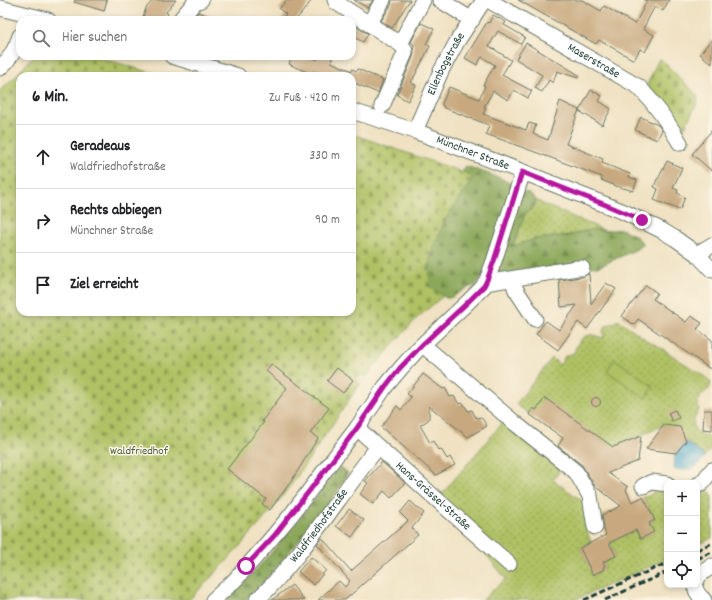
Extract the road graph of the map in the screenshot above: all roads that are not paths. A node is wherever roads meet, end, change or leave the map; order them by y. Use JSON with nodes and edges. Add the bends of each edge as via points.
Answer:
{"nodes":[{"id":1,"x":201,"y":0,"type":"edge"},
{"id":2,"x":335,"y":0,"type":"edge"},
{"id":3,"x":383,"y":0,"type":"edge"},
{"id":4,"x":423,"y":0,"type":"edge"},
{"id":5,"x":440,"y":0,"type":"edge"},
{"id":6,"x":484,"y":0,"type":"edge"},
{"id":7,"x":488,"y":0,"type":"edge"},
{"id":8,"x":0,"y":8,"type":"edge"},
{"id":9,"x":23,"y":16,"type":"edge"},
{"id":10,"x":183,"y":16,"type":"edge"},
{"id":11,"x":472,"y":20,"type":"junction"},
{"id":12,"x":369,"y":24,"type":"junction"},
{"id":13,"x":400,"y":44,"type":"junction"},
{"id":14,"x":16,"y":47,"type":"edge"},
{"id":15,"x":185,"y":60,"type":"edge"},
{"id":16,"x":0,"y":68,"type":"edge"},
{"id":17,"x":225,"y":72,"type":"edge"},
{"id":18,"x":382,"y":106,"type":"dead end"},
{"id":19,"x":356,"y":112,"type":"edge"},
{"id":20,"x":415,"y":131,"type":"junction"},
{"id":21,"x":680,"y":143,"type":"dead end"},
{"id":22,"x":522,"y":172,"type":"junction"},
{"id":23,"x":712,"y":245,"type":"edge"},
{"id":24,"x":697,"y":254,"type":"junction"},
{"id":25,"x":582,"y":268,"type":"dead end"},
{"id":26,"x":712,"y":270,"type":"edge"},
{"id":27,"x":512,"y":279,"type":"junction"},
{"id":28,"x":485,"y":283,"type":"junction"},
{"id":29,"x":535,"y":319,"type":"dead end"},
{"id":30,"x":423,"y":344,"type":"junction"},
{"id":31,"x":357,"y":428,"type":"junction"},
{"id":32,"x":378,"y":447,"type":"junction"},
{"id":33,"x":712,"y":470,"type":"edge"},
{"id":34,"x":664,"y":484,"type":"edge"},
{"id":35,"x":700,"y":484,"type":"edge"},
{"id":36,"x":643,"y":486,"type":"dead end"},
{"id":37,"x":595,"y":527,"type":"dead end"},
{"id":38,"x":509,"y":564,"type":"dead end"},
{"id":39,"x":712,"y":566,"type":"edge"},
{"id":40,"x":700,"y":574,"type":"edge"},
{"id":41,"x":695,"y":588,"type":"edge"},
{"id":42,"x":213,"y":600,"type":"edge"},
{"id":43,"x":257,"y":600,"type":"edge"},
{"id":44,"x":704,"y":600,"type":"edge"}],
"edges":[{"from":1,"to":10,"type":"street","via":[[195,2]]},
{"from":2,"to":12,"type":"street"},
{"from":3,"to":12,"type":"street"},
{"from":4,"to":13,"type":"street"},
{"from":5,"to":11,"type":"street"},
{"from":6,"to":11,"type":"street","name":"Ellenbogstraße"},
{"from":7,"to":21,"type":"street","name":"Maserstraße","via":[[639,87],[667,121]]},
{"from":8,"to":9,"type":"street"},
{"from":11,"to":20,"type":"street","name":"Ellenbogstraße","via":[[441,71]]},
{"from":12,"to":13,"type":"street"},
{"from":13,"to":18,"type":"street","via":[[404,47],[405,53]]},
{"from":14,"to":16,"type":"street"},
{"from":15,"to":17,"type":"street"},
{"from":19,"to":20,"type":"street","name":"Münchner Straße"},
{"from":20,"to":22,"type":"street","name":"Münchner Straße"},
{"from":22,"to":24,"type":"street","name":"Münchner Straße","via":[[642,220]]},
{"from":22,"to":28,"type":"street","via":[[497,254]]},
{"from":23,"to":24,"type":"street"},
{"from":24,"to":26,"type":"street","name":"Münchner Straße"},
{"from":25,"to":27,"type":"street"},
{"from":27,"to":28,"type":"street"},
{"from":27,"to":29,"type":"street","via":[[516,290]]},
{"from":28,"to":30,"type":"street"},
{"from":30,"to":31,"type":"street","via":[[385,387]]},
{"from":30,"to":37,"type":"street","via":[[576,472],[590,496]]},
{"from":31,"to":32,"type":"street","name":"Hans-Grässel-Straße"},
{"from":31,"to":42,"type":"street","via":[[274,536],[234,581]]},
{"from":32,"to":38,"type":"street","name":"Hans-Grässel-Straße"},
{"from":32,"to":43,"type":"street","name":"Waldfriedhofstraße","via":[[310,539],[271,587]]},
{"from":33,"to":35,"type":"street"},
{"from":34,"to":36,"type":"street","via":[[652,482]]},
{"from":39,"to":40,"type":"street"},
{"from":41,"to":44,"type":"street"}]}
